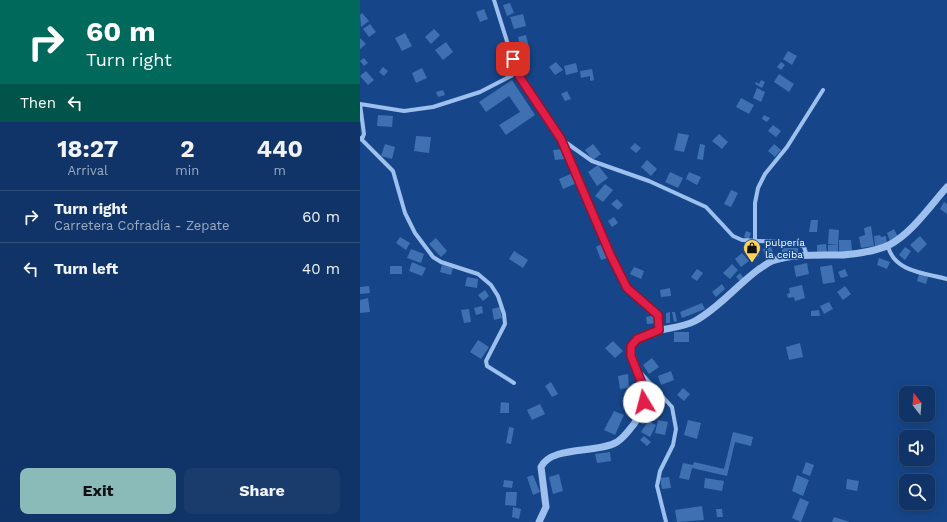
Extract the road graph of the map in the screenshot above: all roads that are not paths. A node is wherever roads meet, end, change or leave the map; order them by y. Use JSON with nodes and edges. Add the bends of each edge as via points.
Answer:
{"nodes":[{"id":1,"x":494,"y":0,"type":"edge"},
{"id":2,"x":517,"y":73,"type":"junction"},
{"id":3,"x":823,"y":90,"type":"dead end"},
{"id":4,"x":360,"y":104,"type":"edge"},
{"id":5,"x":361,"y":138,"type":"edge"},
{"id":6,"x":561,"y":139,"type":"junction"},
{"id":7,"x":947,"y":187,"type":"edge"},
{"id":8,"x":755,"y":242,"type":"junction"},
{"id":9,"x":888,"y":246,"type":"junction"},
{"id":10,"x":808,"y":256,"type":"junction"},
{"id":11,"x":947,"y":279,"type":"edge"},
{"id":12,"x":659,"y":330,"type":"junction"},
{"id":13,"x":636,"y":367,"type":"junction"},
{"id":14,"x":514,"y":383,"type":"dead end"},
{"id":15,"x":539,"y":522,"type":"edge"},
{"id":16,"x":666,"y":522,"type":"edge"}],
"edges":[{"from":1,"to":2,"type":"street"},
{"from":2,"to":4,"type":"street","via":[[480,92],[433,107],[404,112]]},
{"from":2,"to":6,"type":"street"},
{"from":3,"to":8,"type":"street","via":[[787,147],[763,178],[755,203]]},
{"from":4,"to":5,"type":"street","via":[[364,134]]},
{"from":5,"to":14,"type":"street","via":[[393,171],[405,213],[415,233],[433,257],[478,274],[491,285],[498,296],[504,314],[504,324],[486,361],[487,366]]},
{"from":6,"to":8,"type":"street","via":[[592,160],[649,181],[706,207],[734,236]]},
{"from":6,"to":12,"type":"street","via":[[627,288],[658,315]]},
{"from":7,"to":9,"type":"street","via":[[904,234]]},
{"from":8,"to":10,"type":"street","via":[[796,243],[804,247]]},
{"from":9,"to":10,"type":"street","via":[[852,254]]},
{"from":9,"to":11,"type":"street","via":[[897,264]]},
{"from":10,"to":12,"type":"street","via":[[771,261],[695,321]]},
{"from":12,"to":13,"type":"street","via":[[637,339],[631,346],[631,356]]},
{"from":13,"to":15,"type":"street","via":[[642,384],[644,402],[639,416],[617,442],[560,454],[544,462],[541,467],[546,507]]},
{"from":13,"to":16,"type":"street","via":[[672,407],[676,429],[673,445],[660,471],[657,486]]}]}
